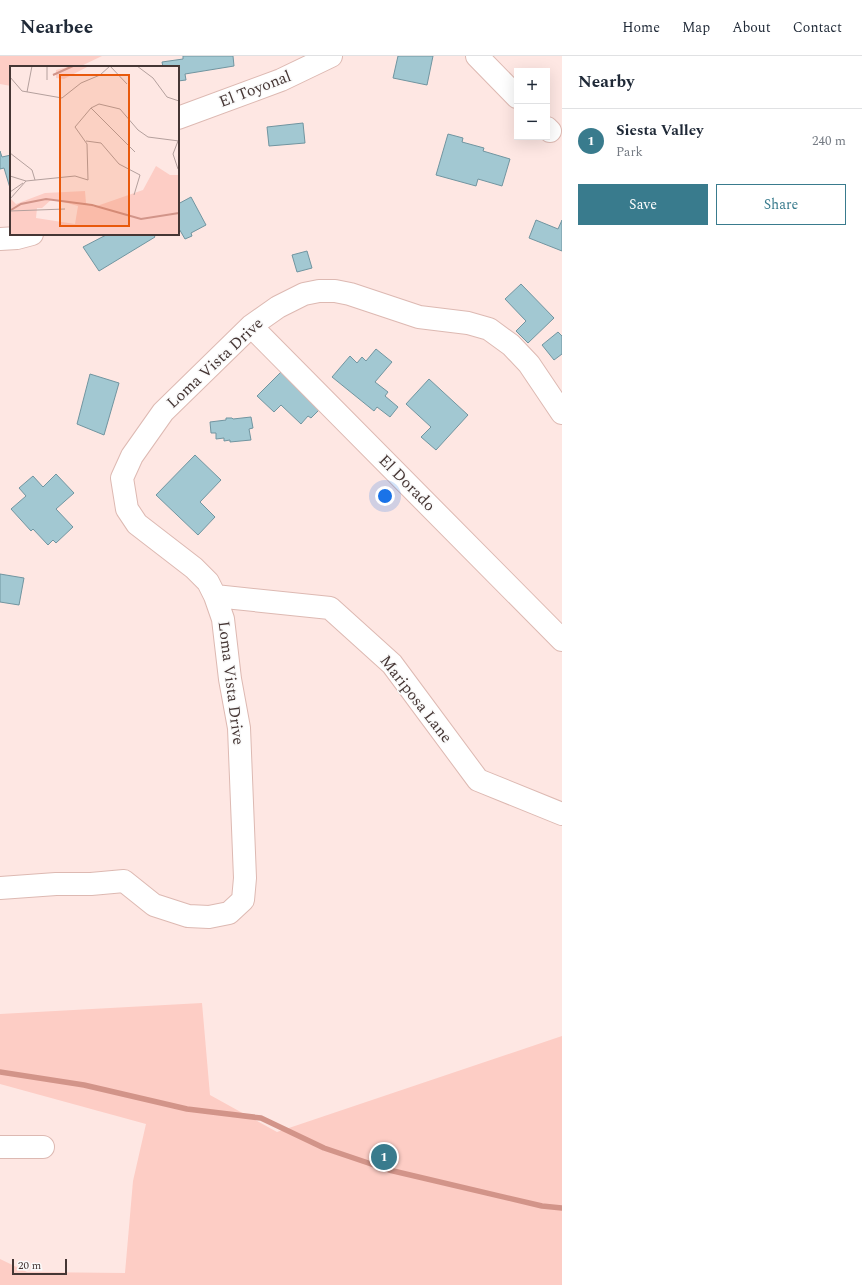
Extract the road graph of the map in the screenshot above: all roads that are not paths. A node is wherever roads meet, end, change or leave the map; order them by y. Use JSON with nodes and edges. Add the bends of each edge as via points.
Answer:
{"nodes":[{"id":1,"x":331,"y":56,"type":"edge"},
{"id":2,"x":477,"y":56,"type":"edge"},
{"id":3,"x":514,"y":94,"type":"edge"},
{"id":4,"x":179,"y":118,"type":"edge"},
{"id":5,"x":28,"y":235,"type":"edge"},
{"id":6,"x":0,"y":239,"type":"edge"},
{"id":7,"x":251,"y":326,"type":"junction"},
{"id":8,"x":562,"y":413,"type":"edge"},
{"id":9,"x":215,"y":596,"type":"junction"},
{"id":10,"x":562,"y":640,"type":"edge"},
{"id":11,"x":562,"y":814,"type":"edge"},
{"id":12,"x":0,"y":888,"type":"edge"},
{"id":13,"x":0,"y":1147,"type":"edge"},
{"id":14,"x":43,"y":1147,"type":"dead end"}],
"edges":[{"from":1,"to":4,"type":"street","name":"El Toyonal","via":[[281,80]]},
{"from":2,"to":3,"type":"street"},
{"from":5,"to":6,"type":"street"},
{"from":7,"to":8,"type":"street","name":"Loma Vista Drive","via":[[278,307],[304,294],[319,291],[350,294],[419,317],[468,323],[489,329],[512,345],[529,364]]},
{"from":7,"to":9,"type":"street","name":"Loma Vista Drive","via":[[163,412],[132,456],[122,478],[127,509],[137,524],[194,568],[208,582]]},
{"from":7,"to":10,"type":"street","name":"El Dorado"},
{"from":9,"to":11,"type":"street","name":"Mariposa Lane","via":[[330,608],[392,664],[478,780]]},
{"from":9,"to":12,"type":"street","name":"Loma Vista Drive","via":[[224,619],[238,728],[245,878],[243,900],[229,913],[209,917],[188,916],[154,905],[124,881]]},
{"from":13,"to":14,"type":"street"}]}
